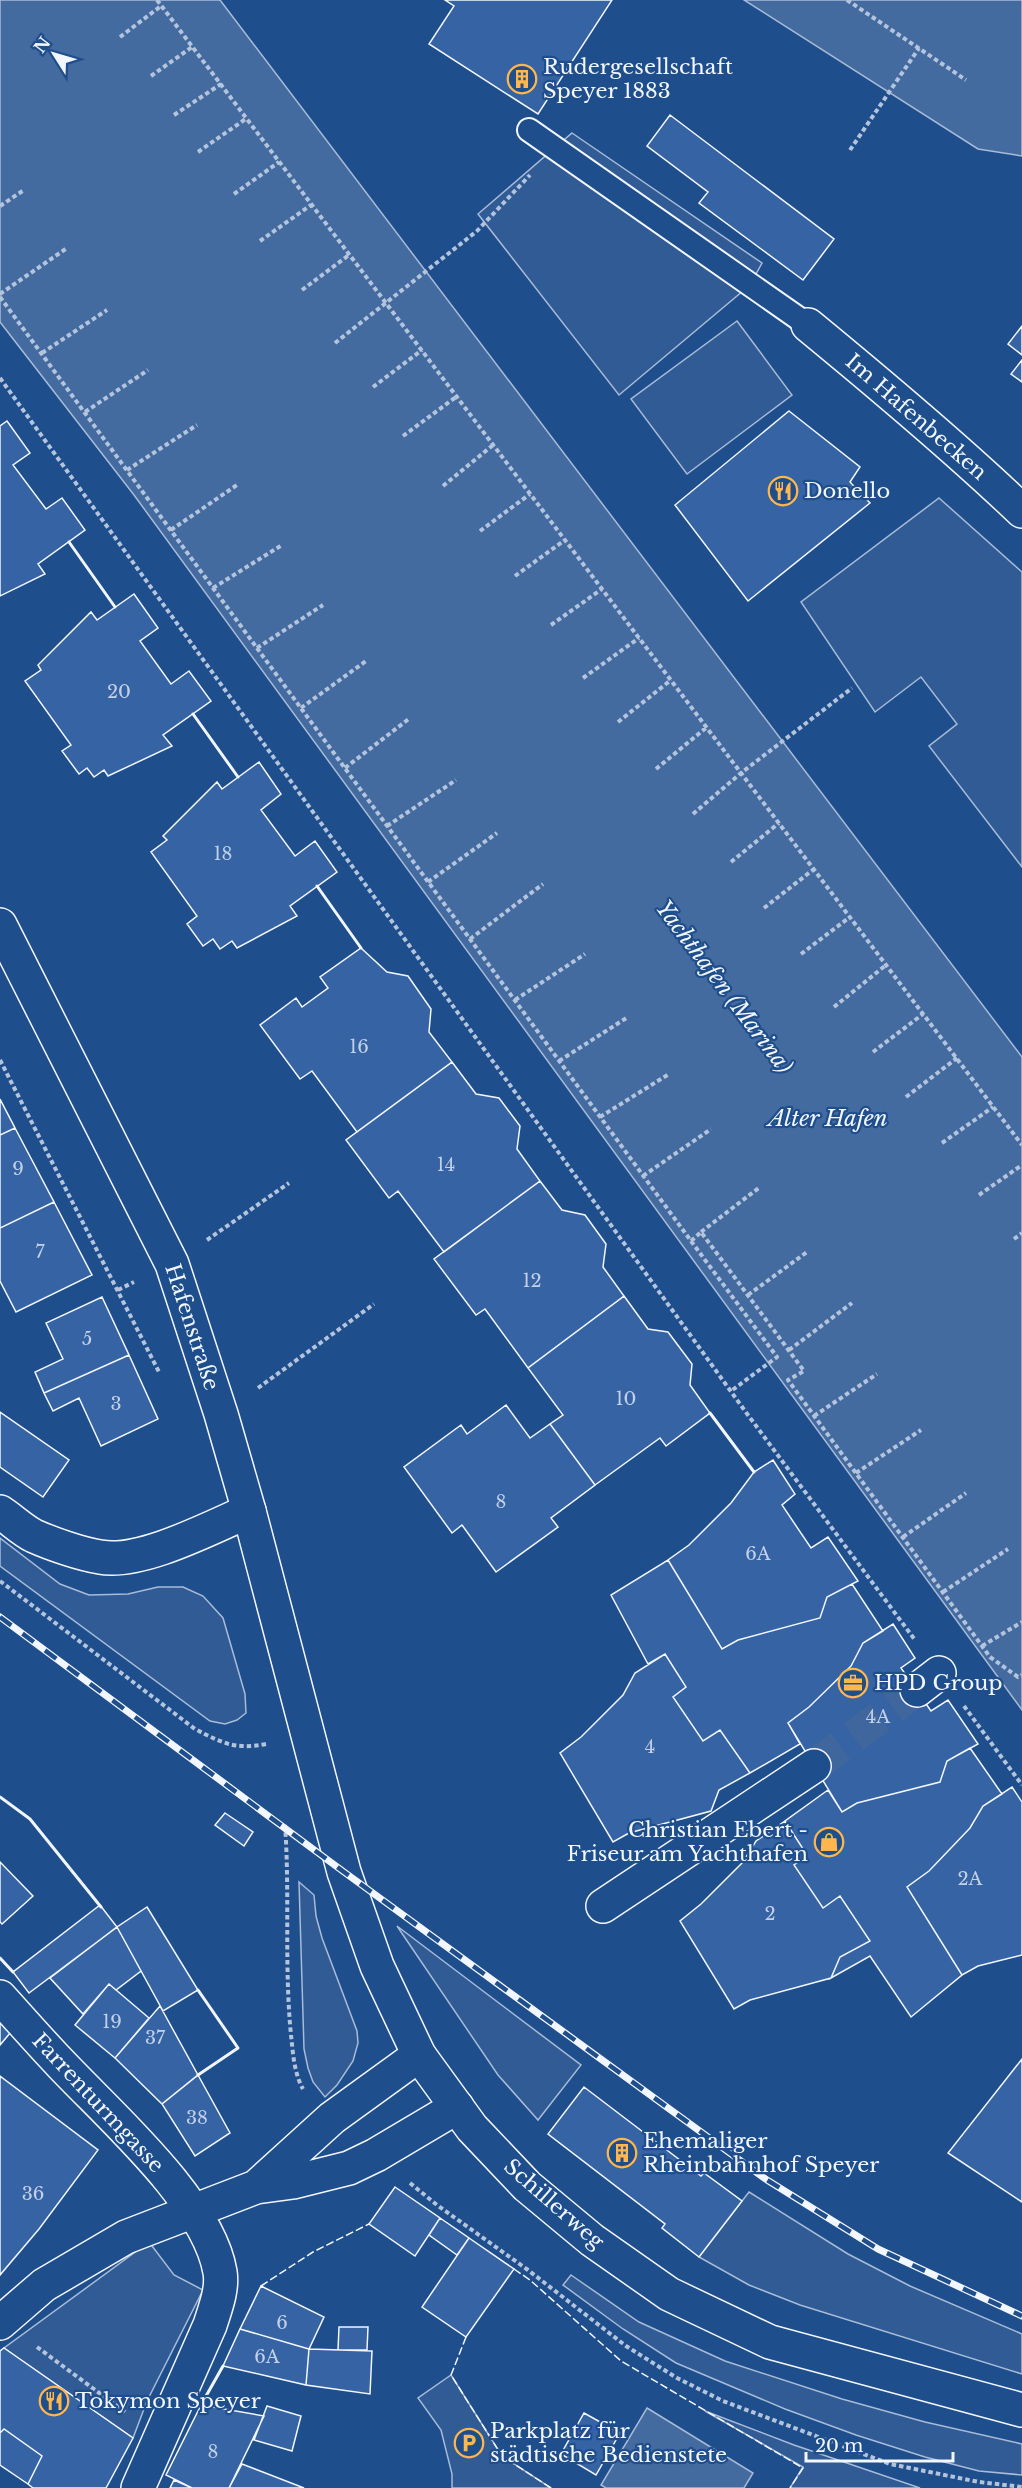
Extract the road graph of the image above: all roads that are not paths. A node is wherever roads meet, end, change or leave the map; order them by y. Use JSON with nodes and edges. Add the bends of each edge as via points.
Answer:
{"nodes":[{"id":1,"x":529,"y":130,"type":"dead end"},
{"id":2,"x":808,"y":325,"type":"joint"},
{"id":3,"x":1022,"y":511,"type":"edge"},
{"id":4,"x":0,"y":925,"type":"edge"},
{"id":5,"x":249,"y":1511,"type":"junction"},
{"id":6,"x":0,"y":1512,"type":"edge"},
{"id":7,"x":314,"y":1756,"type":"joint"},
{"id":8,"x":814,"y":1766,"type":"tunnel mouth"},
{"id":9,"x":603,"y":1906,"type":"dead end"},
{"id":10,"x":0,"y":1997,"type":"edge"},
{"id":11,"x":419,"y":2055,"type":"junction"},
{"id":12,"x":457,"y":2107,"type":"junction"},
{"id":13,"x":256,"y":2187,"type":"junction"},
{"id":14,"x":193,"y":2211,"type":"junction"},
{"id":15,"x":3,"y":2321,"type":"edge"},
{"id":16,"x":1022,"y":2410,"type":"edge"},
{"id":17,"x":138,"y":2488,"type":"edge"}],
"edges":[{"from":1,"to":2,"type":"lane"},
{"from":2,"to":3,"type":"street","name":"Im Hafenbecken"},
{"from":4,"to":5,"type":"street","name":"Hafenstraße","via":[[172,1264]]},
{"from":5,"to":6,"type":"street","via":[[135,1555],[102,1558],[32,1535]]},
{"from":5,"to":7,"type":"street","name":"Hafenstraße"},
{"from":7,"to":11,"type":"street","name":"Schillerweg","via":[[344,1872],[377,1966]]},
{"from":8,"to":9,"type":"street"},
{"from":10,"to":14,"type":"street","name":"Farrenturmgasse","via":[[142,2147]]},
{"from":11,"to":12,"type":"street","name":"Schillerweg"},
{"from":11,"to":13,"type":"street","via":[[332,2118]]},
{"from":12,"to":13,"type":"street","via":[[348,2168]]},
{"from":12,"to":16,"type":"street","name":"Schillerweg","via":[[527,2186],[592,2240],[669,2294],[770,2342]]},
{"from":13,"to":14,"type":"street"},
{"from":14,"to":15,"type":"street","via":[[126,2237],[44,2285]]},
{"from":14,"to":17,"type":"street","name":"Farrenturmgasse","via":[[216,2254],[221,2274],[218,2299],[201,2350]]}]}
